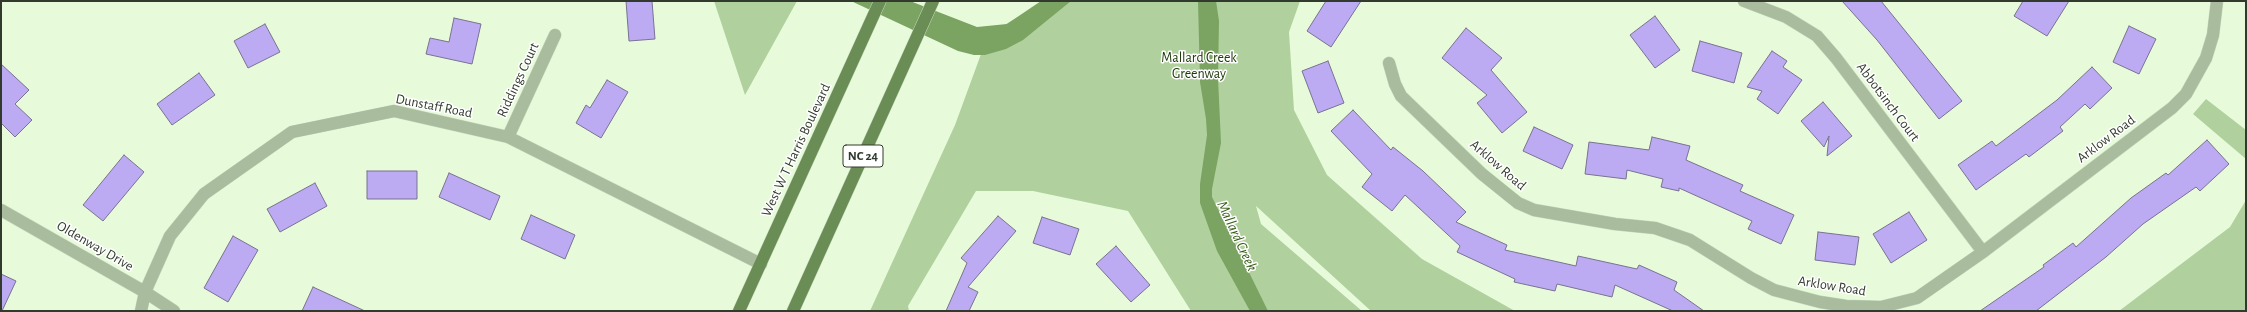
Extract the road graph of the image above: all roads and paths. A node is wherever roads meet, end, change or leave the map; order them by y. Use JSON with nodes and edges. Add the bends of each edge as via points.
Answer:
{"nodes":[{"id":1,"x":880,"y":1,"type":"edge"},
{"id":2,"x":933,"y":1,"type":"edge"},
{"id":3,"x":1744,"y":1,"type":"edge"},
{"id":4,"x":2217,"y":1,"type":"edge"},
{"id":5,"x":555,"y":35,"type":"dead end"},
{"id":6,"x":1389,"y":63,"type":"dead end"},
{"id":7,"x":508,"y":137,"type":"junction"},
{"id":8,"x":1,"y":210,"type":"edge"},
{"id":9,"x":1983,"y":252,"type":"junction"},
{"id":10,"x":760,"y":264,"type":"junction"},
{"id":11,"x":145,"y":292,"type":"junction"},
{"id":12,"x":141,"y":311,"type":"edge"},
{"id":13,"x":174,"y":311,"type":"edge"},
{"id":14,"x":739,"y":311,"type":"edge"},
{"id":15,"x":793,"y":311,"type":"edge"}],
"edges":[{"from":1,"to":10,"type":"main road","name":"West W T Harris Boulevard"},
{"from":2,"to":15,"type":"main road","number":"NC 24"},
{"from":3,"to":9,"type":"street","name":"Abbotsinch Court","via":[[1786,17],[1817,36]]},
{"from":4,"to":9,"type":"street","name":"Arklow Road","via":[[2213,35],[2206,58],[2186,94],[2172,108]]},
{"from":5,"to":7,"type":"street","name":"Riddings Court"},
{"from":6,"to":9,"type":"street","name":"Arklow Road","via":[[1401,96],[1482,174],[1518,203],[1534,210],[1614,224],[1655,228],[1676,234],[1706,249],[1751,278],[1785,294],[1846,306],[1881,307],[1916,298]]},
{"from":7,"to":10,"type":"street","name":"Dunstaff Road"},
{"from":7,"to":11,"type":"street","name":"Dunstaff Road","via":[[394,111],[292,132],[204,194],[170,236]]},
{"from":8,"to":11,"type":"street","name":"Oldenway Drive"},
{"from":10,"to":14,"type":"main road","name":"West W T Harris Boulevard"},
{"from":11,"to":12,"type":"street","name":"Dunstaff Road"},
{"from":11,"to":13,"type":"street","name":"Oldenway Drive"}]}
